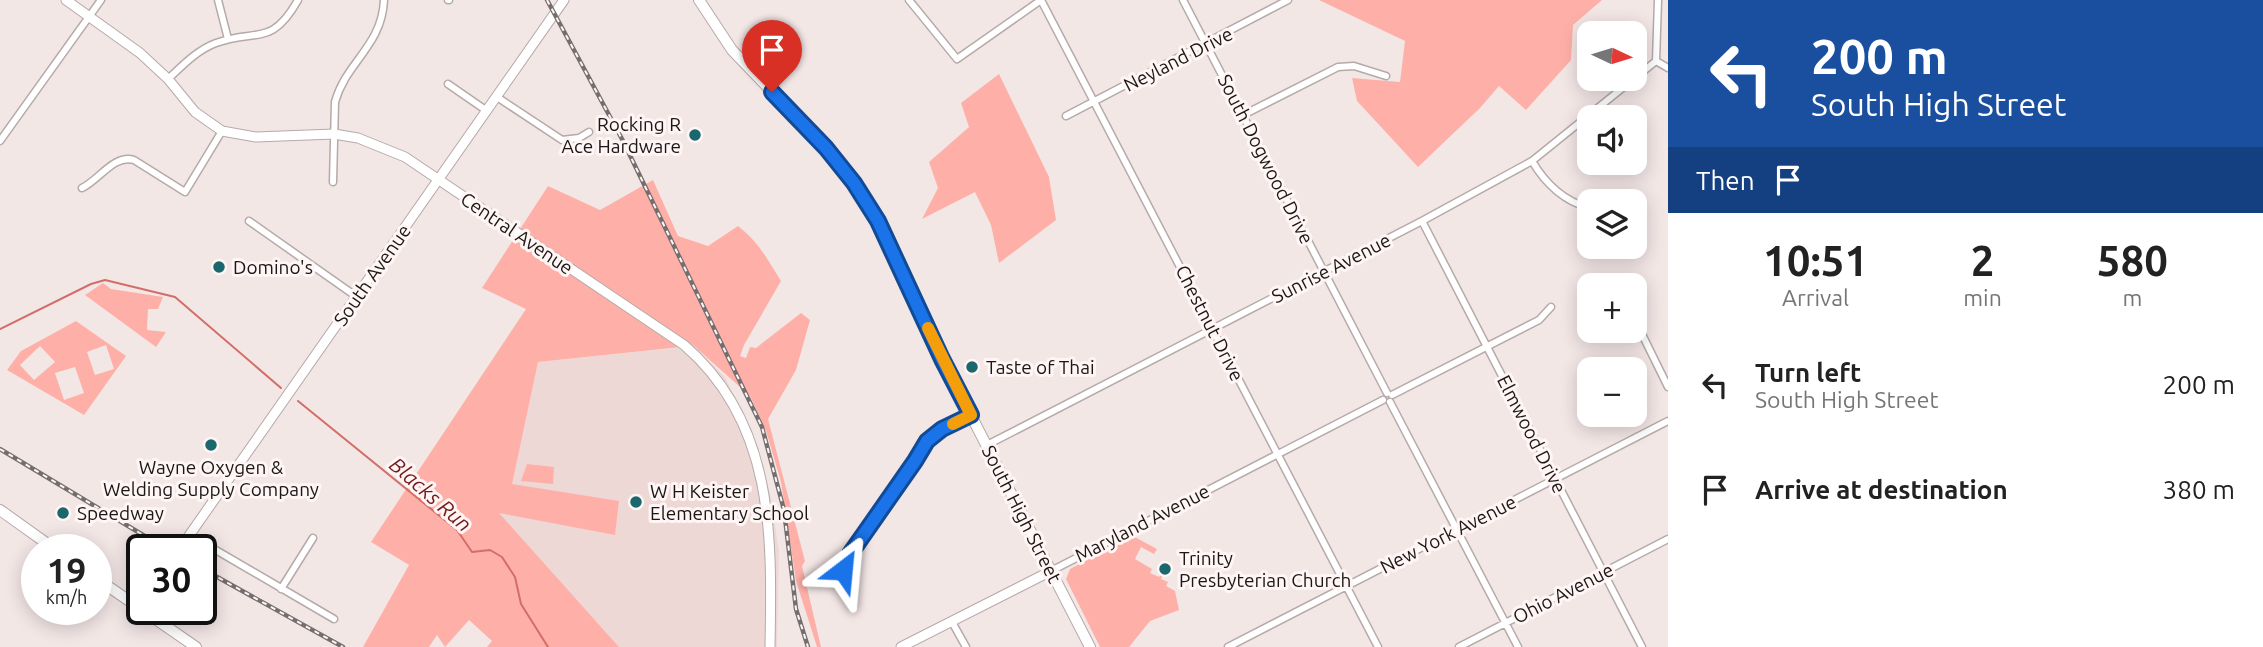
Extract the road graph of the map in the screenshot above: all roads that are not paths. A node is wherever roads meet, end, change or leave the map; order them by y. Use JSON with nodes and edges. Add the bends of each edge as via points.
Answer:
{"nodes":[{"id":1,"x":66,"y":0,"type":"edge"},
{"id":2,"x":101,"y":0,"type":"edge"},
{"id":3,"x":218,"y":0,"type":"edge"},
{"id":4,"x":298,"y":0,"type":"edge"},
{"id":5,"x":384,"y":0,"type":"edge"},
{"id":6,"x":564,"y":0,"type":"edge"},
{"id":7,"x":699,"y":0,"type":"edge"},
{"id":8,"x":909,"y":0,"type":"edge"},
{"id":9,"x":1041,"y":0,"type":"edge"},
{"id":10,"x":1183,"y":0,"type":"edge"},
{"id":11,"x":1289,"y":0,"type":"edge"},
{"id":12,"x":1658,"y":0,"type":"edge"},
{"id":13,"x":89,"y":16,"type":"junction"},
{"id":14,"x":228,"y":39,"type":"junction"},
{"id":15,"x":1207,"y":44,"type":"junction"},
{"id":16,"x":1656,"y":61,"type":"junction"},
{"id":17,"x":1668,"y":68,"type":"edge"},
{"id":18,"x":1386,"y":76,"type":"dead end"},
{"id":19,"x":168,"y":79,"type":"junction"},
{"id":20,"x":448,"y":84,"type":"dead end"},
{"id":21,"x":497,"y":97,"type":"junction"},
{"id":22,"x":1095,"y":102,"type":"junction"},
{"id":23,"x":487,"y":111,"type":"junction"},
{"id":24,"x":1243,"y":114,"type":"junction"},
{"id":25,"x":1066,"y":116,"type":"dead end"},
{"id":26,"x":222,"y":131,"type":"junction"},
{"id":27,"x":589,"y":132,"type":"dead end"},
{"id":28,"x":334,"y":134,"type":"junction"},
{"id":29,"x":0,"y":141,"type":"edge"},
{"id":30,"x":1532,"y":161,"type":"junction"},
{"id":31,"x":438,"y":181,"type":"junction"},
{"id":32,"x":333,"y":182,"type":"dead end"},
{"id":33,"x":82,"y":188,"type":"dead end"},
{"id":34,"x":1577,"y":204,"type":"edge"},
{"id":35,"x":248,"y":221,"type":"dead end"},
{"id":36,"x":1422,"y":221,"type":"junction"},
{"id":37,"x":1323,"y":271,"type":"junction"},
{"id":38,"x":357,"y":297,"type":"junction"},
{"id":39,"x":1551,"y":307,"type":"dead end"},
{"id":40,"x":1213,"y":329,"type":"junction"},
{"id":41,"x":1646,"y":343,"type":"edge"},
{"id":42,"x":1486,"y":346,"type":"junction"},
{"id":43,"x":1668,"y":387,"type":"edge"},
{"id":44,"x":1388,"y":398,"type":"junction"},
{"id":45,"x":971,"y":415,"type":"junction"},
{"id":46,"x":1668,"y":421,"type":"edge"},
{"id":47,"x":987,"y":445,"type":"junction"},
{"id":48,"x":1277,"y":454,"type":"junction"},
{"id":49,"x":1555,"y":479,"type":"junction"},
{"id":50,"x":0,"y":510,"type":"edge"},
{"id":51,"x":1457,"y":529,"type":"junction"},
{"id":52,"x":34,"y":534,"type":"edge"},
{"id":53,"x":191,"y":534,"type":"edge"},
{"id":54,"x":313,"y":538,"type":"dead end"},
{"id":55,"x":1668,"y":539,"type":"edge"},
{"id":56,"x":217,"y":551,"type":"edge"},
{"id":57,"x":1051,"y":571,"type":"junction"},
{"id":58,"x":1603,"y":573,"type":"junction"},
{"id":59,"x":845,"y":583,"type":"dead end"},
{"id":60,"x":1346,"y":587,"type":"junction"},
{"id":61,"x":281,"y":589,"type":"junction"},
{"id":62,"x":334,"y":619,"type":"dead end"},
{"id":63,"x":952,"y":622,"type":"junction"},
{"id":64,"x":1506,"y":623,"type":"junction"},
{"id":65,"x":165,"y":625,"type":"edge"},
{"id":66,"x":192,"y":646,"type":"edge"},
{"id":67,"x":770,"y":647,"type":"edge"},
{"id":68,"x":901,"y":647,"type":"edge"},
{"id":69,"x":966,"y":647,"type":"edge"},
{"id":70,"x":1090,"y":647,"type":"edge"},
{"id":71,"x":1228,"y":647,"type":"edge"},
{"id":72,"x":1378,"y":647,"type":"edge"},
{"id":73,"x":1459,"y":647,"type":"edge"},
{"id":74,"x":1518,"y":647,"type":"edge"},
{"id":75,"x":1642,"y":647,"type":"edge"}],
"edges":[{"from":1,"to":13,"type":"street","name":"Central Avenue"},
{"from":2,"to":13,"type":"street"},
{"from":3,"to":14,"type":"street"},
{"from":4,"to":14,"type":"street","via":[[288,18],[265,34]]},
{"from":5,"to":28,"type":"street","via":[[378,32],[338,91]]},
{"from":6,"to":21,"type":"street","name":"South Avenue"},
{"from":7,"to":45,"type":"main road","name":"South High Street","via":[[732,50],[826,148],[861,193]]},
{"from":8,"to":9,"type":"street","via":[[957,59]]},
{"from":9,"to":22,"type":"street","name":"Chestnut Drive"},
{"from":10,"to":15,"type":"street","name":"South Dogwood Drive"},
{"from":11,"to":15,"type":"street","name":"Neyland Drive"},
{"from":12,"to":16,"type":"street"},
{"from":13,"to":19,"type":"street","name":"Central Avenue"},
{"from":13,"to":29,"type":"street"},
{"from":14,"to":19,"type":"street","via":[[198,52]]},
{"from":15,"to":22,"type":"street","name":"Neyland Drive"},
{"from":15,"to":24,"type":"street","name":"South Dogwood Drive"},
{"from":16,"to":17,"type":"street"},
{"from":16,"to":30,"type":"street","name":"Sunrise Avenue"},
{"from":18,"to":24,"type":"street","via":[[1354,66],[1338,67]]},
{"from":19,"to":26,"type":"street","name":"Central Avenue","via":[[195,112]]},
{"from":20,"to":23,"type":"street"},
{"from":21,"to":23,"type":"street","name":"South Avenue"},
{"from":21,"to":27,"type":"street","via":[[562,140]]},
{"from":22,"to":25,"type":"street","name":"Neyland Drive"},
{"from":22,"to":40,"type":"street","name":"Chestnut Drive"},
{"from":23,"to":31,"type":"street","name":"South Avenue"},
{"from":24,"to":37,"type":"street","name":"South Dogwood Drive"},
{"from":26,"to":28,"type":"street","name":"Central Avenue","via":[[256,137]]},
{"from":26,"to":33,"type":"street","via":[[189,190],[183,192],[125,158]]},
{"from":28,"to":31,"type":"street","name":"Central Avenue","via":[[386,148]]},
{"from":28,"to":32,"type":"street"},
{"from":30,"to":34,"type":"street","via":[[1555,190]]},
{"from":30,"to":36,"type":"street","name":"Sunrise Avenue"},
{"from":31,"to":38,"type":"street","name":"South Avenue"},
{"from":31,"to":67,"type":"street","name":"Central Avenue","via":[[684,345],[725,389],[749,440],[766,503]]},
{"from":35,"to":38,"type":"street"},
{"from":36,"to":37,"type":"street","name":"Sunrise Avenue"},
{"from":36,"to":42,"type":"street","name":"Elmwood Drive"},
{"from":37,"to":40,"type":"street","name":"Sunrise Avenue"},
{"from":37,"to":44,"type":"street","name":"South Dogwood Drive"},
{"from":38,"to":53,"type":"street","name":"South Avenue"},
{"from":39,"to":42,"type":"street","name":"Maryland Avenue","via":[[1539,320]]},
{"from":40,"to":47,"type":"street","name":"Sunrise Avenue"},
{"from":40,"to":48,"type":"street","name":"Chestnut Drive"},
{"from":41,"to":43,"type":"street"},
{"from":42,"to":44,"type":"street","name":"Maryland Avenue"},
{"from":42,"to":49,"type":"street","name":"Elmwood Drive"},
{"from":44,"to":48,"type":"street","name":"Maryland Avenue"},
{"from":44,"to":51,"type":"street","name":"South Dogwood Drive"},
{"from":45,"to":47,"type":"main road","name":"South High Street"},
{"from":45,"to":59,"type":"street","via":[[927,441],[844,563]]},
{"from":46,"to":49,"type":"street","name":"New York Avenue"},
{"from":47,"to":57,"type":"main road","name":"South High Street"},
{"from":48,"to":57,"type":"street","name":"Maryland Avenue"},
{"from":48,"to":60,"type":"street","name":"Chestnut Drive"},
{"from":49,"to":51,"type":"street","name":"New York Avenue"},
{"from":49,"to":58,"type":"street","name":"Elmwood Drive"},
{"from":50,"to":52,"type":"main road"},
{"from":51,"to":60,"type":"street","name":"New York Avenue"},
{"from":51,"to":64,"type":"street","name":"South Dogwood Drive"},
{"from":54,"to":61,"type":"street"},
{"from":55,"to":58,"type":"street","name":"Ohio Avenue"},
{"from":56,"to":61,"type":"street"},
{"from":57,"to":63,"type":"street","name":"Maryland Avenue"},
{"from":57,"to":70,"type":"main road","name":"South High Street"},
{"from":58,"to":64,"type":"street","name":"Ohio Avenue"},
{"from":58,"to":75,"type":"street","name":"Elmwood Drive"},
{"from":60,"to":71,"type":"street","name":"New York Avenue"},
{"from":60,"to":72,"type":"street","name":"Chestnut Drive"},
{"from":61,"to":62,"type":"street"},
{"from":63,"to":68,"type":"street","name":"Maryland Avenue"},
{"from":63,"to":69,"type":"street"},
{"from":64,"to":73,"type":"street","name":"Ohio Avenue"},
{"from":64,"to":74,"type":"street","name":"South Dogwood Drive"},
{"from":65,"to":66,"type":"main road"}]}
